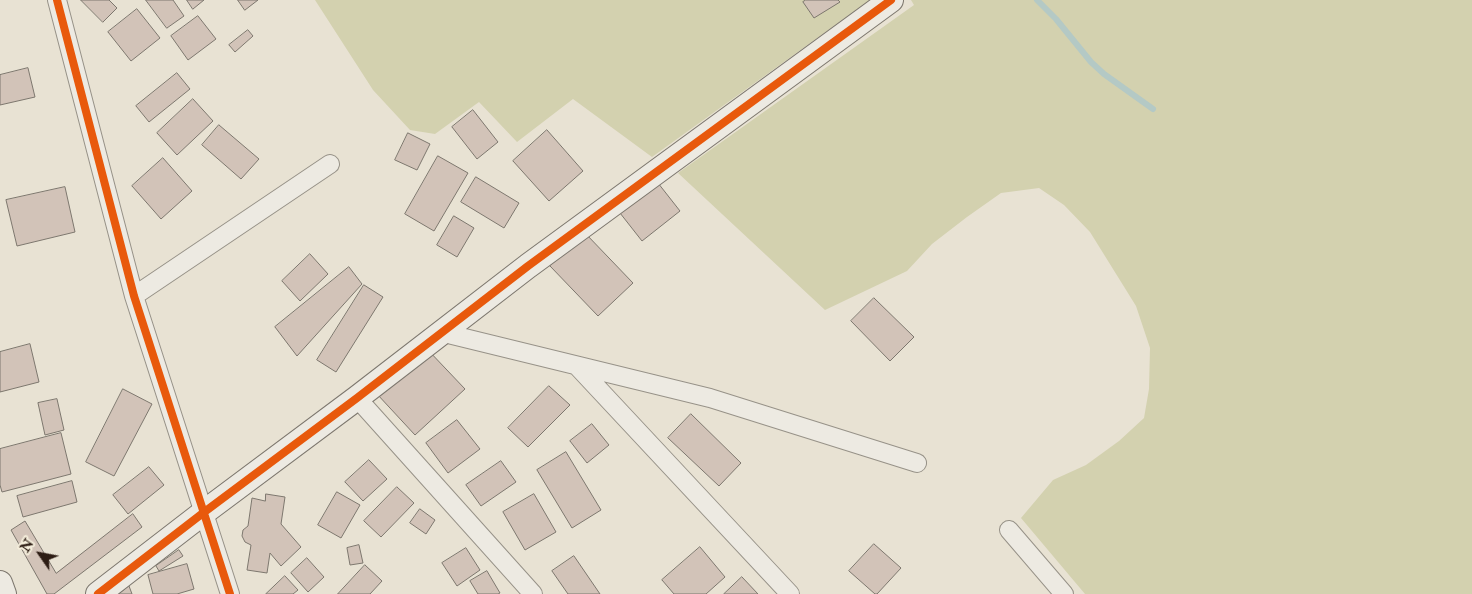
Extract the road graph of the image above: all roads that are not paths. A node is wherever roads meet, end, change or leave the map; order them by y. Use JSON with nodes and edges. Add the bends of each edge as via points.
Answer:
{"nodes":[{"id":1,"x":57,"y":0,"type":"edge"},
{"id":2,"x":891,"y":0,"type":"edge"},
{"id":3,"x":330,"y":164,"type":"dead end"},
{"id":4,"x":134,"y":296,"type":"junction"},
{"id":5,"x":440,"y":332,"type":"junction"},
{"id":6,"x":578,"y":366,"type":"junction"},
{"id":7,"x":356,"y":398,"type":"junction"},
{"id":8,"x":917,"y":463,"type":"dead end"},
{"id":9,"x":203,"y":513,"type":"junction"},
{"id":10,"x":1009,"y":530,"type":"dead end"},
{"id":11,"x":0,"y":583,"type":"edge"},
{"id":12,"x":4,"y":594,"type":"edge"},
{"id":13,"x":98,"y":594,"type":"edge"},
{"id":14,"x":230,"y":594,"type":"edge"},
{"id":15,"x":533,"y":594,"type":"edge"},
{"id":16,"x":790,"y":594,"type":"edge"},
{"id":17,"x":1064,"y":594,"type":"edge"}],
"edges":[{"from":1,"to":4,"type":"street"},
{"from":2,"to":5,"type":"street"},
{"from":3,"to":4,"type":"street"},
{"from":4,"to":9,"type":"street"},
{"from":5,"to":6,"type":"street"},
{"from":5,"to":7,"type":"street"},
{"from":6,"to":8,"type":"street","via":[[710,398]]},
{"from":6,"to":16,"type":"street"},
{"from":7,"to":9,"type":"street"},
{"from":7,"to":15,"type":"street"},
{"from":9,"to":13,"type":"street"},
{"from":9,"to":14,"type":"street"},
{"from":10,"to":17,"type":"street"},
{"from":11,"to":12,"type":"street"}]}
